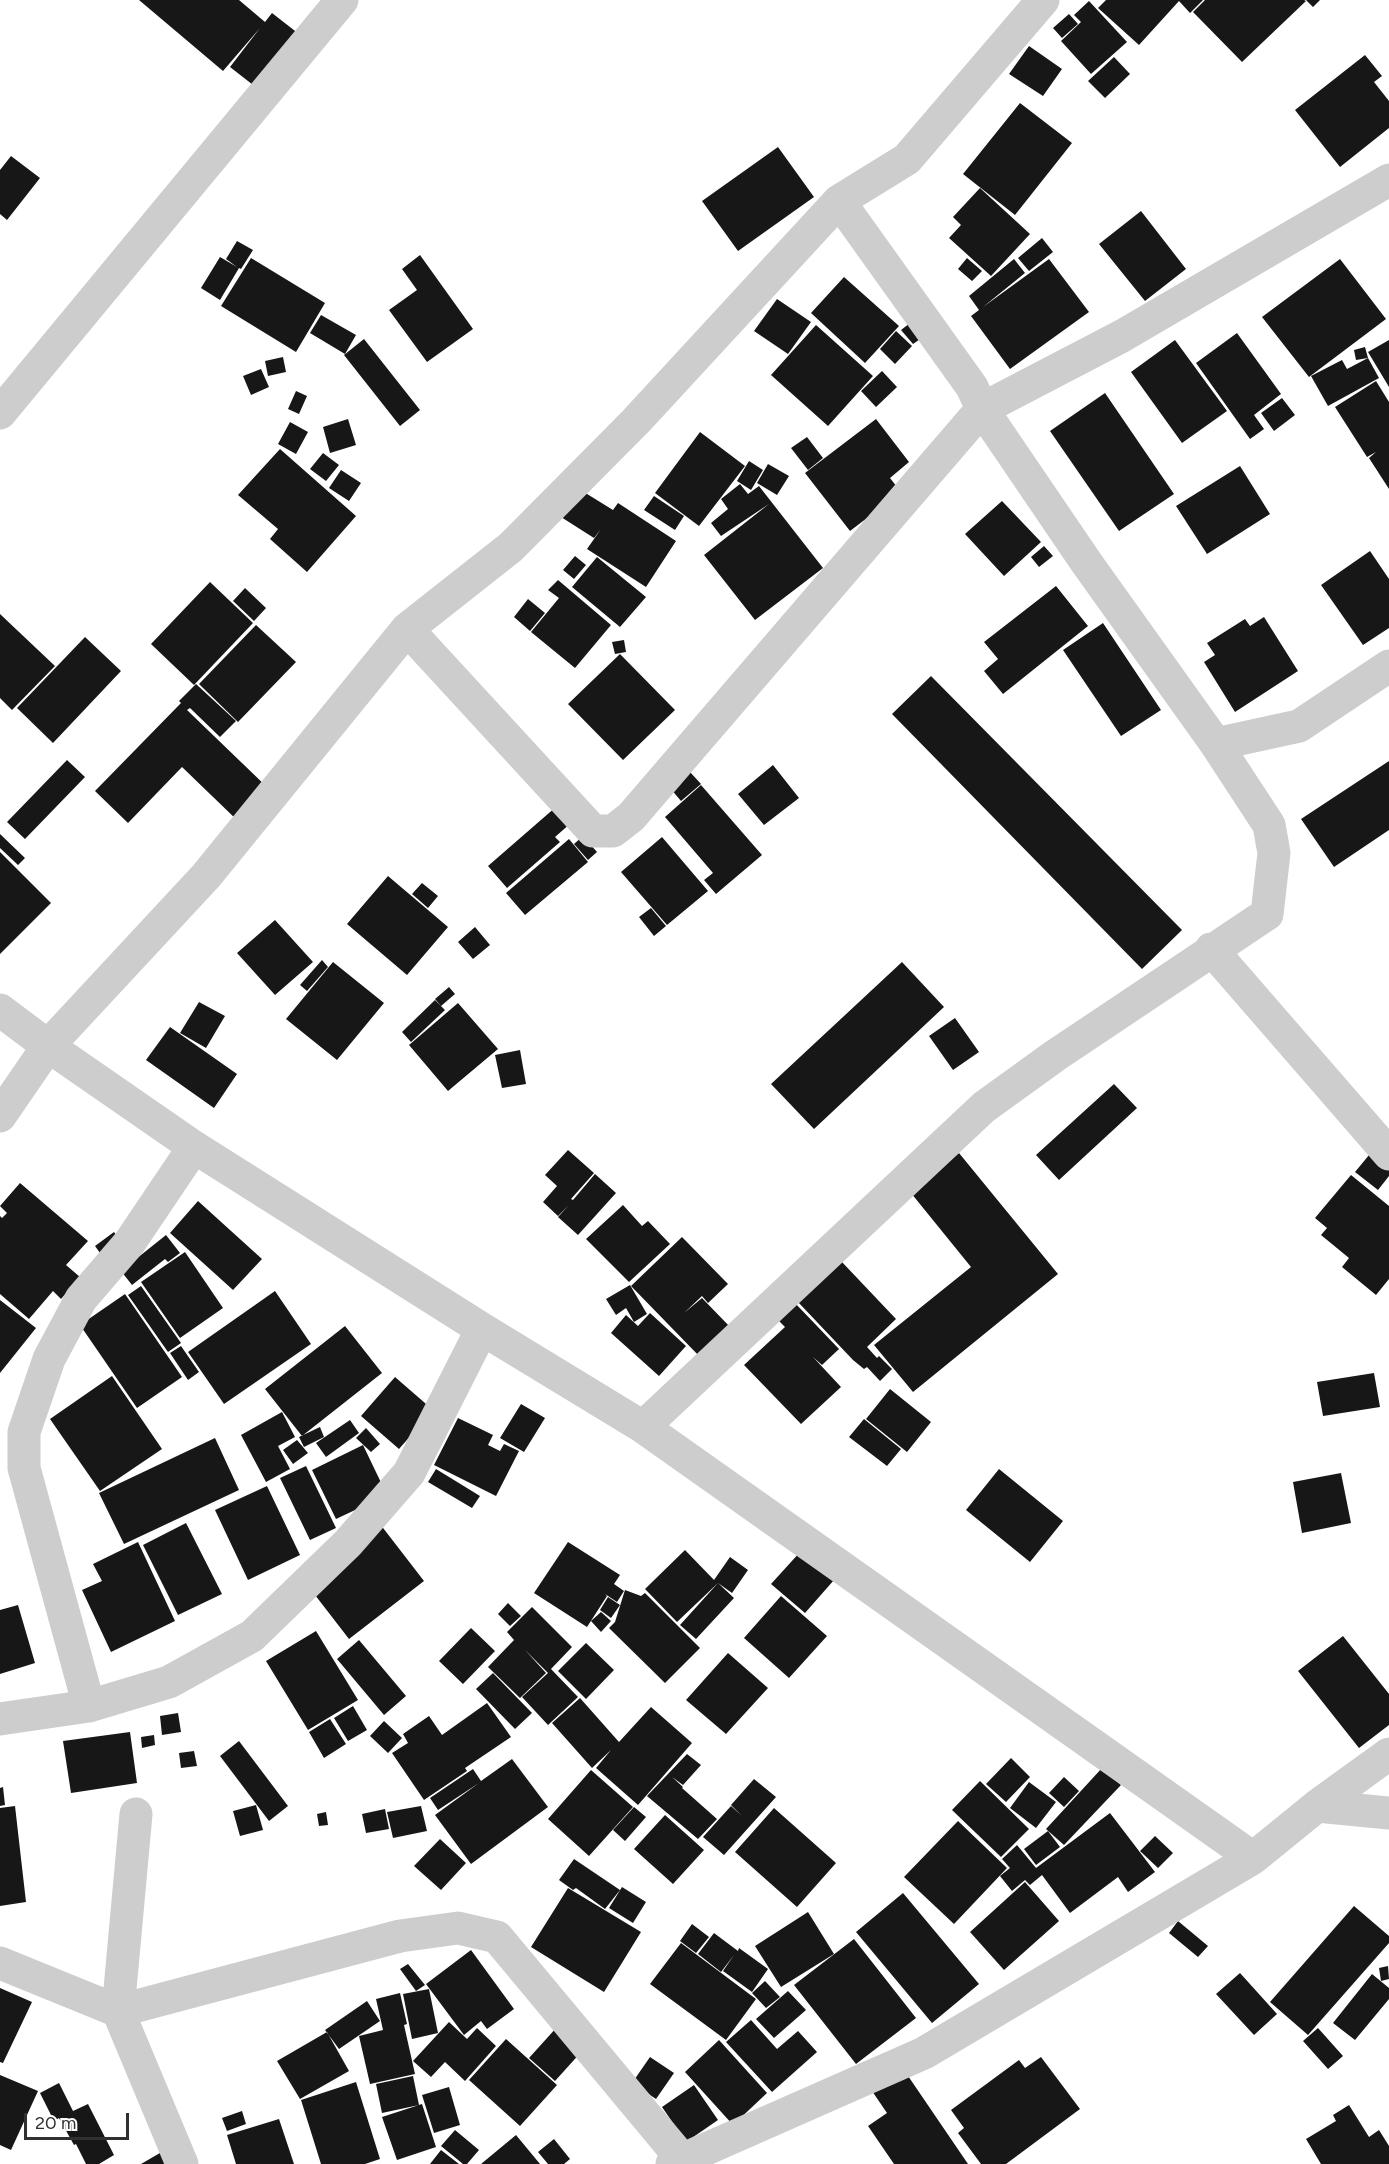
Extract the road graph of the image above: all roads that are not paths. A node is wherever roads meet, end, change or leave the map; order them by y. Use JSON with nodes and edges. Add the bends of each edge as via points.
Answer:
{"nodes":[{"id":1,"x":342,"y":0,"type":"edge"},
{"id":2,"x":1043,"y":0,"type":"edge"},
{"id":3,"x":1389,"y":180,"type":"edge"},
{"id":4,"x":839,"y":201,"type":"junction"},
{"id":5,"x":982,"y":409,"type":"junction"},
{"id":6,"x":0,"y":413,"type":"edge"},
{"id":7,"x":407,"y":629,"type":"junction"},
{"id":8,"x":1389,"y":666,"type":"edge"},
{"id":9,"x":1216,"y":744,"type":"junction"},
{"id":10,"x":1211,"y":949,"type":"junction"},
{"id":11,"x":0,"y":1010,"type":"edge"},
{"id":12,"x":48,"y":1046,"type":"junction"},
{"id":13,"x":0,"y":1116,"type":"edge"},
{"id":14,"x":194,"y":1147,"type":"junction"},
{"id":15,"x":1389,"y":1154,"type":"edge"},
{"id":16,"x":482,"y":1329,"type":"junction"},
{"id":17,"x":643,"y":1427,"type":"junction"},
{"id":18,"x":89,"y":1706,"type":"junction"},
{"id":19,"x":0,"y":1719,"type":"edge"},
{"id":20,"x":1389,"y":1754,"type":"edge"},
{"id":21,"x":1317,"y":1806,"type":"junction"},
{"id":22,"x":1389,"y":1813,"type":"edge"},
{"id":23,"x":136,"y":1814,"type":"dead end"},
{"id":24,"x":1253,"y":1858,"type":"junction"},
{"id":25,"x":0,"y":1963,"type":"edge"},
{"id":26,"x":118,"y":2011,"type":"junction"},
{"id":27,"x":677,"y":2161,"type":"edge"},
{"id":28,"x":182,"y":2164,"type":"edge"}],
"edges":[{"from":1,"to":6,"type":"street"},
{"from":2,"to":4,"type":"street","via":[[907,159]]},
{"from":3,"to":5,"type":"street","via":[[1122,336]]},
{"from":4,"to":5,"type":"street","via":[[972,387]]},
{"from":4,"to":7,"type":"street","via":[[636,421],[511,547]]},
{"from":5,"to":7,"type":"street","via":[[631,817],[613,831],[593,831]]},
{"from":5,"to":9,"type":"street"},
{"from":7,"to":12,"type":"street","via":[[206,876]]},
{"from":8,"to":9,"type":"street","via":[[1299,726]]},
{"from":9,"to":10,"type":"street","via":[[1269,825],[1275,853],[1267,914]]},
{"from":10,"to":15,"type":"street"},
{"from":10,"to":17,"type":"street","via":[[984,1107]]},
{"from":11,"to":12,"type":"street"},
{"from":12,"to":13,"type":"street"},
{"from":12,"to":14,"type":"street"},
{"from":14,"to":16,"type":"street"},
{"from":14,"to":18,"type":"street","via":[[130,1242],[81,1299],[49,1359],[24,1432],[24,1468]]},
{"from":16,"to":17,"type":"street"},
{"from":16,"to":18,"type":"street","via":[[409,1473],[348,1543],[252,1636],[169,1682]]},
{"from":17,"to":24,"type":"street"},
{"from":18,"to":19,"type":"street"},
{"from":20,"to":21,"type":"street"},
{"from":21,"to":22,"type":"street"},
{"from":21,"to":24,"type":"street"},
{"from":23,"to":26,"type":"street"},
{"from":24,"to":27,"type":"street","via":[[924,2053]]},
{"from":25,"to":26,"type":"street"},
{"from":26,"to":27,"type":"street","via":[[400,1936],[458,1928],[497,1937]]},
{"from":26,"to":28,"type":"street"}]}
